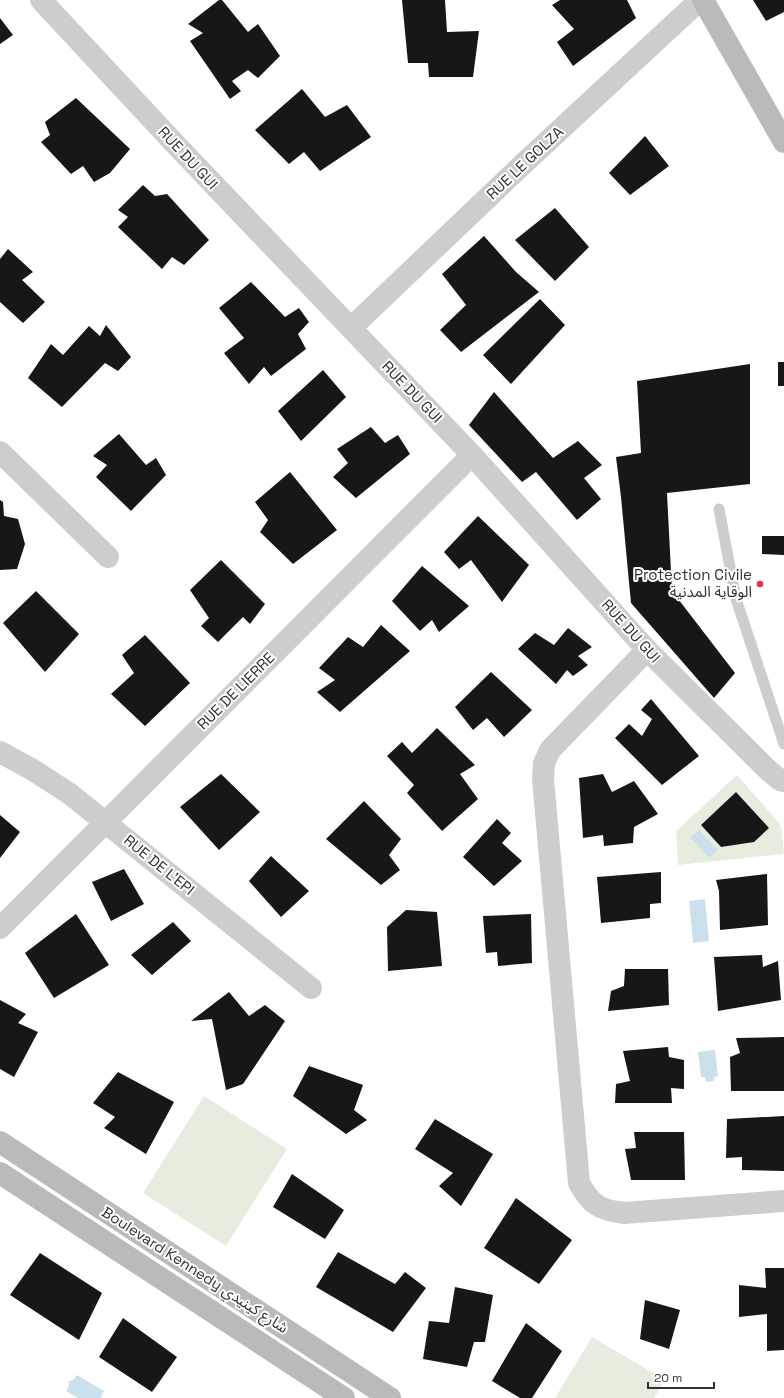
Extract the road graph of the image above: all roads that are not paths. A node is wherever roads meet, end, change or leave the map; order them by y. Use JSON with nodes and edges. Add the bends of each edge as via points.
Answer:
{"nodes":[{"id":1,"x":41,"y":0,"type":"edge"},
{"id":2,"x":701,"y":0,"type":"edge"},
{"id":3,"x":784,"y":142,"type":"edge"},
{"id":4,"x":351,"y":328,"type":"junction"},
{"id":5,"x":0,"y":452,"type":"edge"},
{"id":6,"x":472,"y":456,"type":"junction"},
{"id":7,"x":719,"y":509,"type":"dead end"},
{"id":8,"x":108,"y":557,"type":"dead end"},
{"id":9,"x":647,"y":650,"type":"junction"},
{"id":10,"x":784,"y":744,"type":"edge"},
{"id":11,"x":0,"y":752,"type":"edge"},
{"id":12,"x":784,"y":781,"type":"edge"},
{"id":13,"x":105,"y":822,"type":"junction"},
{"id":14,"x":0,"y":928,"type":"edge"},
{"id":15,"x":311,"y":988,"type":"dead end"},
{"id":16,"x":0,"y":1142,"type":"edge"},
{"id":17,"x":0,"y":1173,"type":"edge"},
{"id":18,"x":784,"y":1201,"type":"edge"},
{"id":19,"x":344,"y":1398,"type":"edge"},
{"id":20,"x":390,"y":1398,"type":"edge"}],
"edges":[{"from":1,"to":4,"type":"street","name":"RUE DU GUI"},
{"from":2,"to":3,"type":"main road"},
{"from":2,"to":4,"type":"street","name":"RUE LE GOLZA","via":[[522,165]]},
{"from":4,"to":6,"type":"street","name":"RUE DU GUI"},
{"from":5,"to":8,"type":"street"},
{"from":6,"to":9,"type":"street","name":"RUE DU GUI"},
{"from":6,"to":13,"type":"street","name":"RUE DE LIERRE"},
{"from":7,"to":10,"type":"lane","via":[[736,599]]},
{"from":9,"to":12,"type":"street","name":"RUE DU GUI","via":[[768,770]]},
{"from":9,"to":18,"type":"street","via":[[550,750],[544,763],[543,779],[579,1184],[586,1196],[597,1206],[624,1213]]},
{"from":11,"to":13,"type":"street","name":"RUE DE L'EPI","via":[[70,794]]},
{"from":13,"to":14,"type":"street","name":"RUE DE LIERRE"},
{"from":13,"to":15,"type":"street","name":"RUE DE L'EPI"},
{"from":16,"to":20,"type":"main road","name":"Boulevard Kennedy شارع كينيدي"},
{"from":17,"to":19,"type":"main road","name":"Boulevard Kennedy شارع كينيدي"}]}
